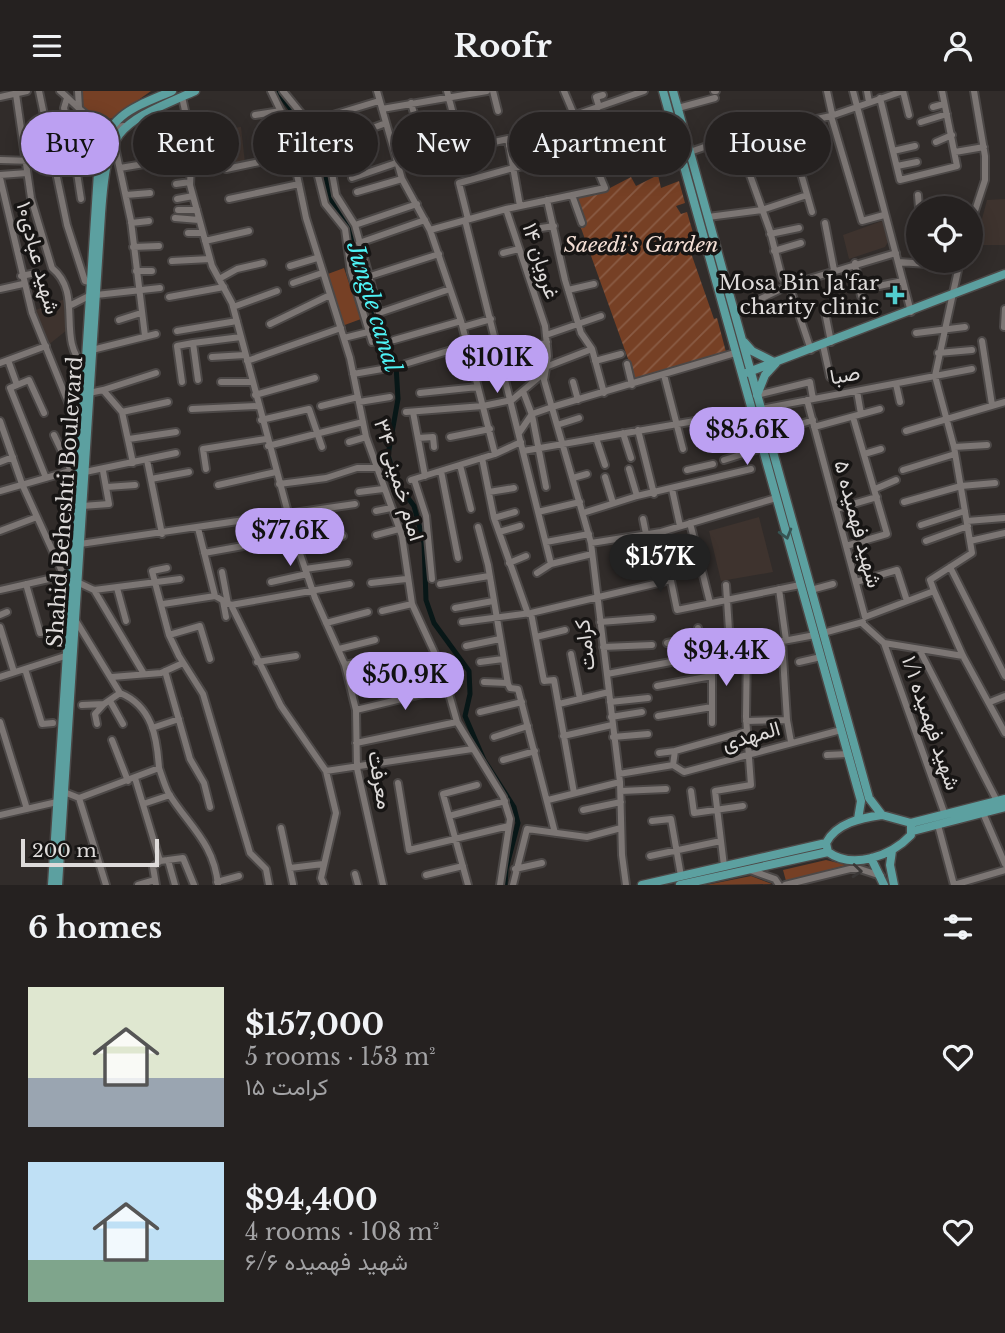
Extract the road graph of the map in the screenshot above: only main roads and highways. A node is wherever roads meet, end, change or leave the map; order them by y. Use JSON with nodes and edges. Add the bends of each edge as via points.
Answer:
{"nodes":[{"id":1,"x":172,"y":91,"type":"edge"},
{"id":2,"x":195,"y":91,"type":"edge"},
{"id":3,"x":663,"y":91,"type":"edge"},
{"id":4,"x":673,"y":91,"type":"edge"},
{"id":5,"x":708,"y":217,"type":"junction"},
{"id":6,"x":698,"y":219,"type":"junction"},
{"id":7,"x":1005,"y":274,"type":"edge"},
{"id":8,"x":92,"y":276,"type":"junction"},
{"id":9,"x":92,"y":295,"type":"junction"},
{"id":10,"x":741,"y":338,"type":"junction"},
{"id":11,"x":735,"y":353,"type":"junction"},
{"id":12,"x":776,"y":363,"type":"junction"},
{"id":13,"x":745,"y":373,"type":"junction"},
{"id":14,"x":745,"y":387,"type":"junction"},
{"id":15,"x":757,"y":395,"type":"junction"},
{"id":16,"x":756,"y":410,"type":"junction"},
{"id":17,"x":78,"y":471,"type":"junction"},
{"id":18,"x":73,"y":585,"type":"junction"},
{"id":19,"x":819,"y":634,"type":"junction"},
{"id":20,"x":62,"y":764,"type":"junction"},
{"id":21,"x":857,"y":771,"type":"junction"},
{"id":22,"x":1001,"y":800,"type":"edge"},
{"id":23,"x":1005,"y":807,"type":"edge"},
{"id":24,"x":882,"y":815,"type":"junction"},
{"id":25,"x":858,"y":820,"type":"junction"},
{"id":26,"x":912,"y":827,"type":"junction"},
{"id":27,"x":827,"y":848,"type":"junction"},
{"id":28,"x":892,"y":851,"type":"junction"},
{"id":29,"x":781,"y":858,"type":"junction"},
{"id":30,"x":871,"y":858,"type":"junction"},
{"id":31,"x":680,"y":881,"type":"edge"},
{"id":32,"x":883,"y":881,"type":"edge"},
{"id":33,"x":696,"y":883,"type":"edge"},
{"id":34,"x":52,"y":885,"type":"edge"},
{"id":35,"x":58,"y":885,"type":"edge"},
{"id":36,"x":642,"y":885,"type":"edge"},
{"id":37,"x":894,"y":885,"type":"edge"}],
"edges":[{"from":1,"to":8,"type":"main road","name":"Shahid Beheshti Boulevard","via":[[125,114],[109,126],[101,144]]},
{"from":2,"to":8,"type":"main road","name":"Shahid Beheshti Boulevard","via":[[146,112],[124,126],[113,140]]},
{"from":3,"to":6,"type":"main road"},
{"from":4,"to":5,"type":"main road"},
{"from":5,"to":6,"type":"main road"},
{"from":5,"to":10,"type":"main road"},
{"from":6,"to":11,"type":"main road"},
{"from":7,"to":12,"type":"main road"},
{"from":8,"to":9,"type":"main road","name":"Shahid Beheshti Boulevard"},
{"from":9,"to":17,"type":"main road","name":"Shahid Beheshti Boulevard"},
{"from":9,"to":17,"type":"main road","name":"Shahid Beheshti Boulevard","via":[[89,393]]},
{"from":10,"to":12,"type":"main road","via":[[752,351]]},
{"from":10,"to":13,"type":"main road"},
{"from":11,"to":13,"type":"main road"},
{"from":11,"to":14,"type":"main road"},
{"from":12,"to":13,"type":"main road"},
{"from":12,"to":15,"type":"main road"},
{"from":13,"to":14,"type":"main road"},
{"from":13,"to":15,"type":"main road"},
{"from":14,"to":16,"type":"main road"},
{"from":15,"to":16,"type":"main road"},
{"from":16,"to":19,"type":"main road","one_way":true,"via":[[762,449],[800,585]]},
{"from":16,"to":19,"type":"main road","via":[[768,435]]},
{"from":17,"to":18,"type":"main road","name":"Shahid Beheshti Boulevard"},
{"from":17,"to":18,"type":"main road","name":"Shahid Beheshti Boulevard","via":[[82,506]]},
{"from":18,"to":20,"type":"main road","name":"Shahid Beheshti Boulevard","via":[[65,656]]},
{"from":18,"to":20,"type":"main road","name":"Shahid Beheshti Boulevard","via":[[75,619]]},
{"from":19,"to":21,"type":"main road"},
{"from":19,"to":21,"type":"main road","via":[[841,730]]},
{"from":20,"to":34,"type":"main road","name":"Shahid Beheshti Boulevard"},
{"from":20,"to":35,"type":"main road","name":"Shahid Beheshti Boulevard"},
{"from":21,"to":24,"type":"main road"},
{"from":21,"to":25,"type":"main road"},
{"from":22,"to":26,"type":"main road"},
{"from":23,"to":26,"type":"main road","via":[[938,825]]},
{"from":24,"to":25,"type":"main road"},
{"from":24,"to":26,"type":"main road"},
{"from":25,"to":27,"type":"main road","via":[[837,830]]},
{"from":26,"to":28,"type":"main road"},
{"from":27,"to":29,"type":"main road"},
{"from":27,"to":30,"type":"main road","via":[[850,859]]},
{"from":28,"to":30,"type":"main road"},
{"from":28,"to":37,"type":"main road"},
{"from":29,"to":31,"type":"main road","via":[[724,866]]},
{"from":29,"to":33,"type":"main road"},
{"from":30,"to":32,"type":"main road"},
{"from":31,"to":33,"type":"main road"},
{"from":31,"to":36,"type":"main road"}]}
